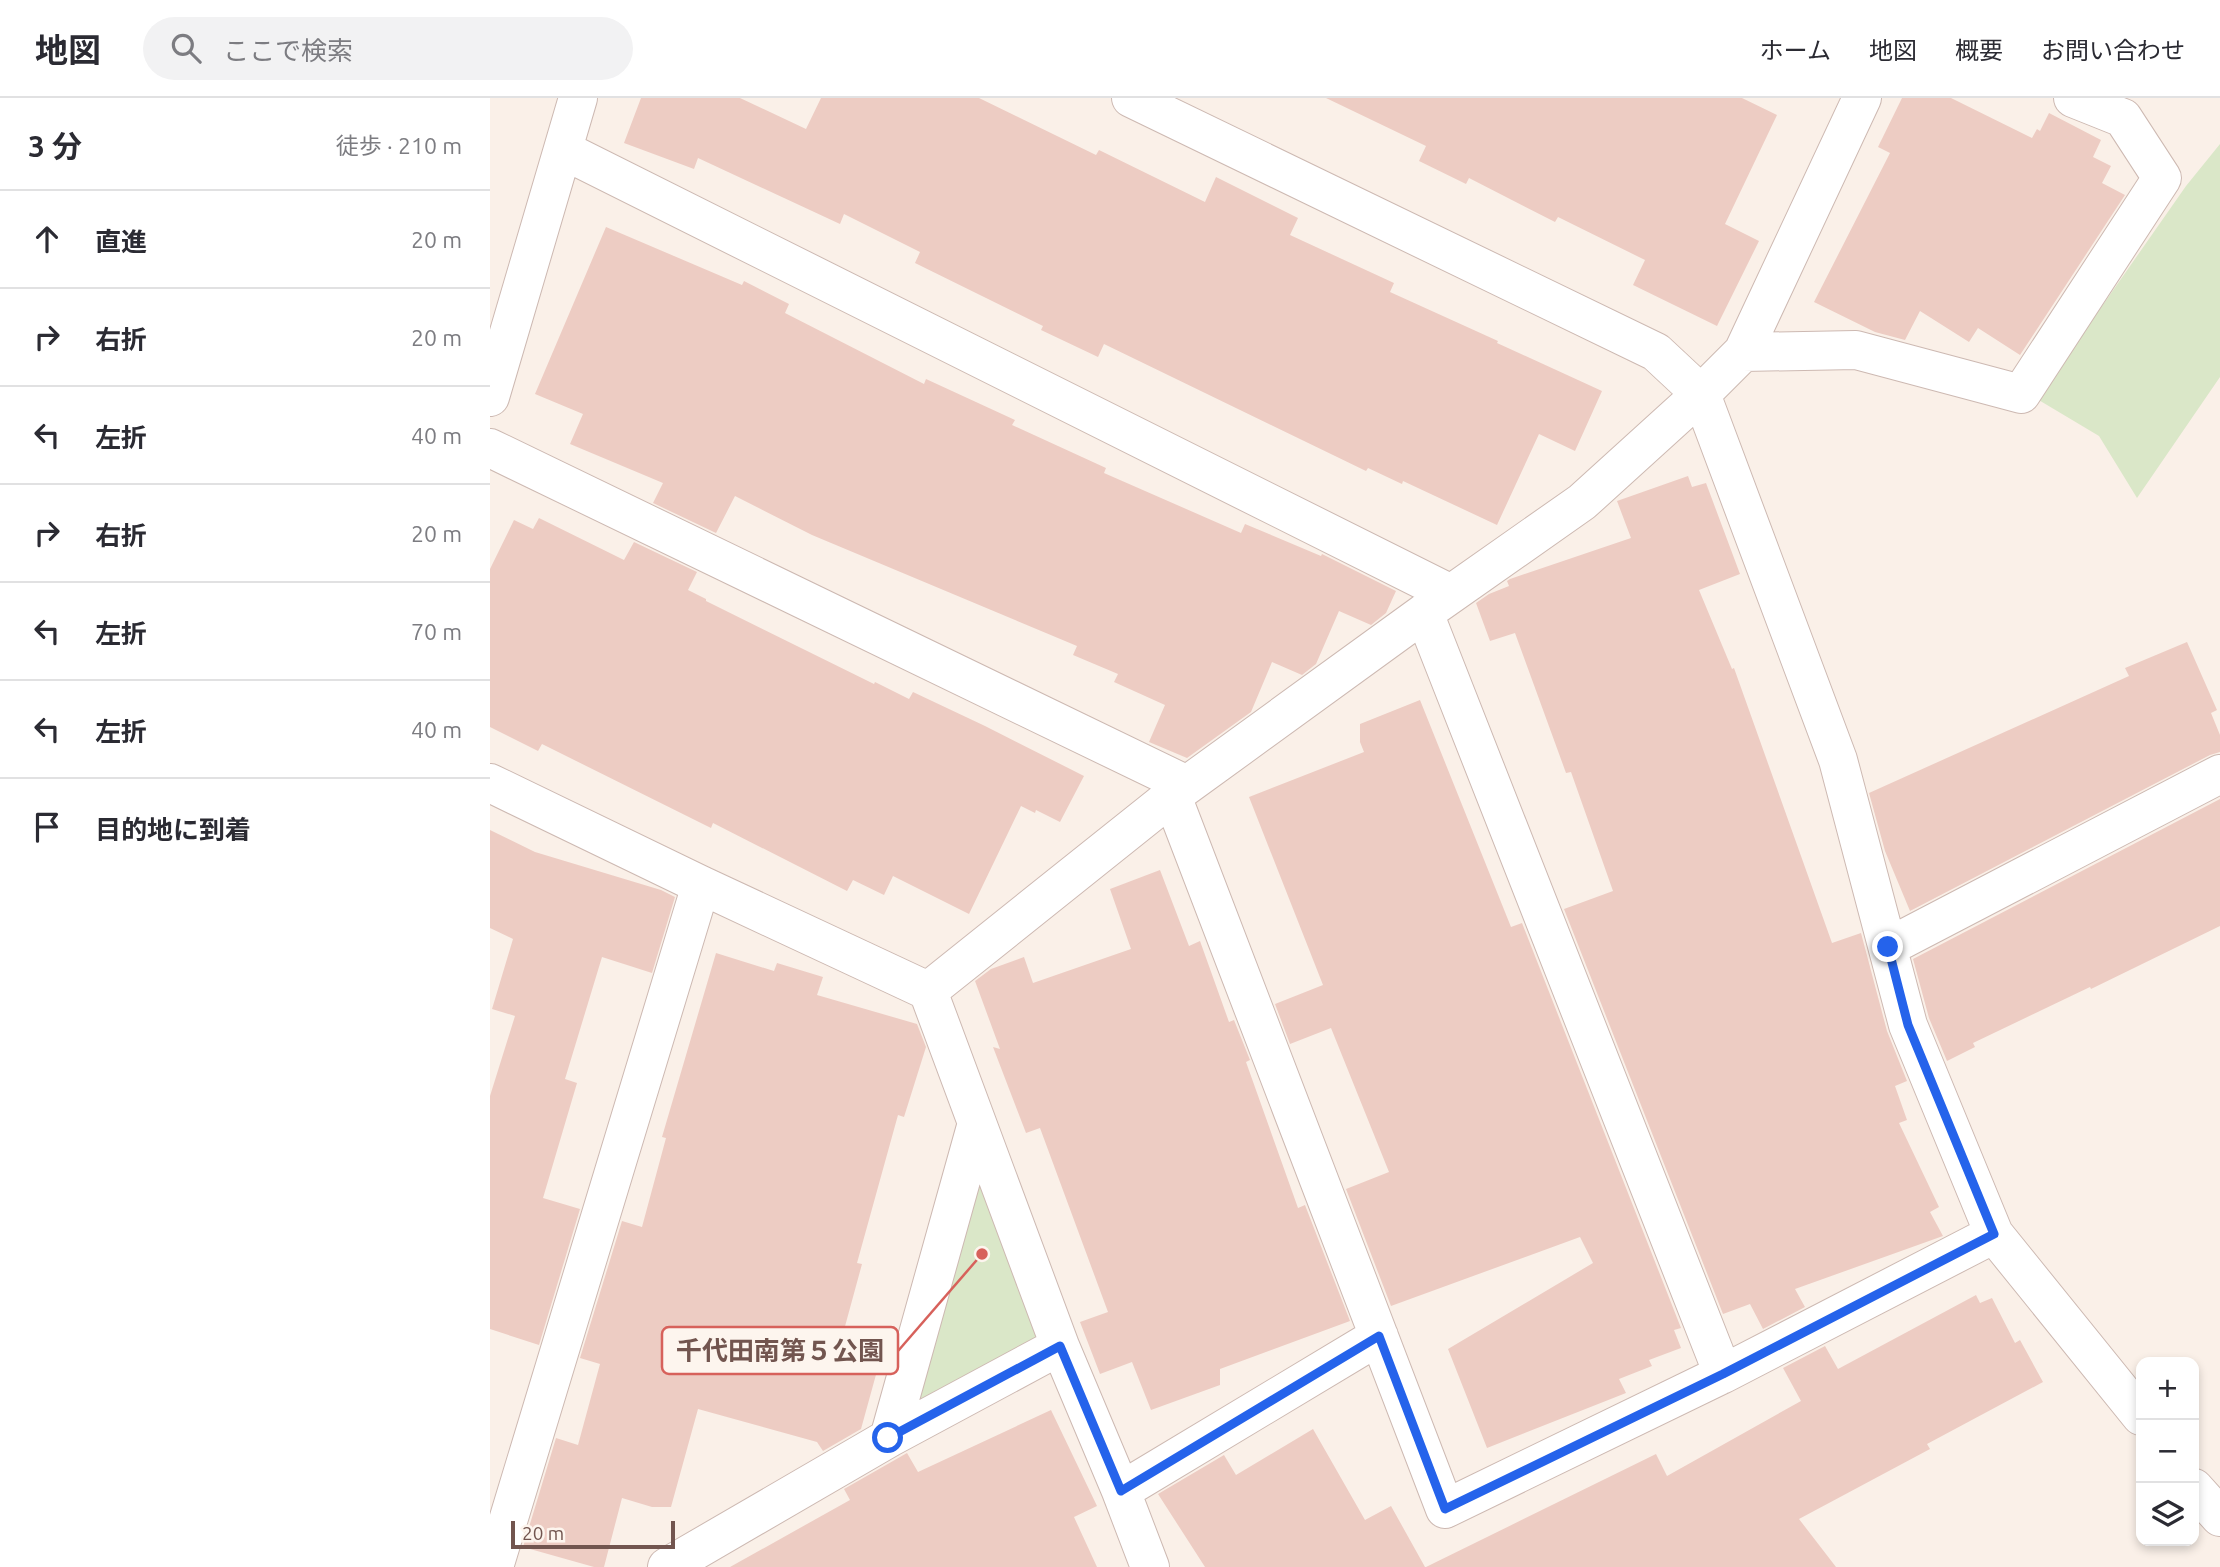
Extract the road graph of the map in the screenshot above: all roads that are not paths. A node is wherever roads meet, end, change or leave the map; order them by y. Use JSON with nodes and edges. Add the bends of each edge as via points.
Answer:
{"nodes":[{"id":1,"x":578,"y":98,"type":"edge"},
{"id":2,"x":1131,"y":98,"type":"edge"},
{"id":3,"x":2073,"y":98,"type":"edge"},
{"id":4,"x":1850,"y":102,"type":"edge"},
{"id":5,"x":563,"y":150,"type":"junction"},
{"id":6,"x":1744,"y":352,"type":"junction"},
{"id":7,"x":1701,"y":394,"type":"junction"},
{"id":8,"x":490,"y":397,"type":"edge"},
{"id":9,"x":490,"y":448,"type":"edge"},
{"id":10,"x":1437,"y":604,"type":"junction"},
{"id":11,"x":2220,"y":774,"type":"edge"},
{"id":12,"x":490,"y":783,"type":"edge"},
{"id":13,"x":1180,"y":790,"type":"junction"},
{"id":14,"x":701,"y":885,"type":"junction"},
{"id":15,"x":1888,"y":947,"type":"junction"},
{"id":16,"x":928,"y":991,"type":"junction"},
{"id":17,"x":977,"y":1123,"type":"junction"},
{"id":18,"x":1994,"y":1234,"type":"junction"},
{"id":19,"x":1379,"y":1336,"type":"junction"},
{"id":20,"x":1060,"y":1346,"type":"junction"},
{"id":21,"x":1723,"y":1374,"type":"junction"},
{"id":22,"x":2136,"y":1410,"type":"edge"},
{"id":23,"x":888,"y":1438,"type":"junction"},
{"id":24,"x":1121,"y":1491,"type":"junction"},
{"id":25,"x":2199,"y":1494,"type":"edge"},
{"id":26,"x":2220,"y":1517,"type":"edge"},
{"id":27,"x":494,"y":1567,"type":"edge"},
{"id":28,"x":667,"y":1567,"type":"edge"},
{"id":29,"x":1150,"y":1567,"type":"edge"}],
"edges":[{"from":1,"to":5,"type":"street"},
{"from":2,"to":7,"type":"street","via":[[1656,352]]},
{"from":3,"to":6,"type":"street","via":[[2123,118],[2162,178],[2021,394],[1856,350]]},
{"from":4,"to":6,"type":"street"},
{"from":5,"to":8,"type":"street"},
{"from":5,"to":10,"type":"street"},
{"from":6,"to":7,"type":"street"},
{"from":7,"to":10,"type":"street","via":[[1582,502]]},
{"from":7,"to":15,"type":"street","via":[[1838,760]]},
{"from":9,"to":13,"type":"street"},
{"from":10,"to":13,"type":"street"},
{"from":10,"to":21,"type":"street"},
{"from":11,"to":15,"type":"street"},
{"from":12,"to":14,"type":"street"},
{"from":13,"to":16,"type":"street"},
{"from":13,"to":19,"type":"street"},
{"from":14,"to":16,"type":"street"},
{"from":14,"to":27,"type":"street"},
{"from":15,"to":18,"type":"street","via":[[1908,1025]]},
{"from":16,"to":17,"type":"street"},
{"from":17,"to":20,"type":"street"},
{"from":17,"to":23,"type":"street"},
{"from":18,"to":21,"type":"street"},
{"from":18,"to":22,"type":"street"},
{"from":19,"to":21,"type":"street","via":[[1445,1509]]},
{"from":19,"to":24,"type":"street"},
{"from":20,"to":23,"type":"street"},
{"from":20,"to":24,"type":"street"},
{"from":23,"to":28,"type":"street"},
{"from":24,"to":29,"type":"street"},
{"from":25,"to":26,"type":"street"}]}
